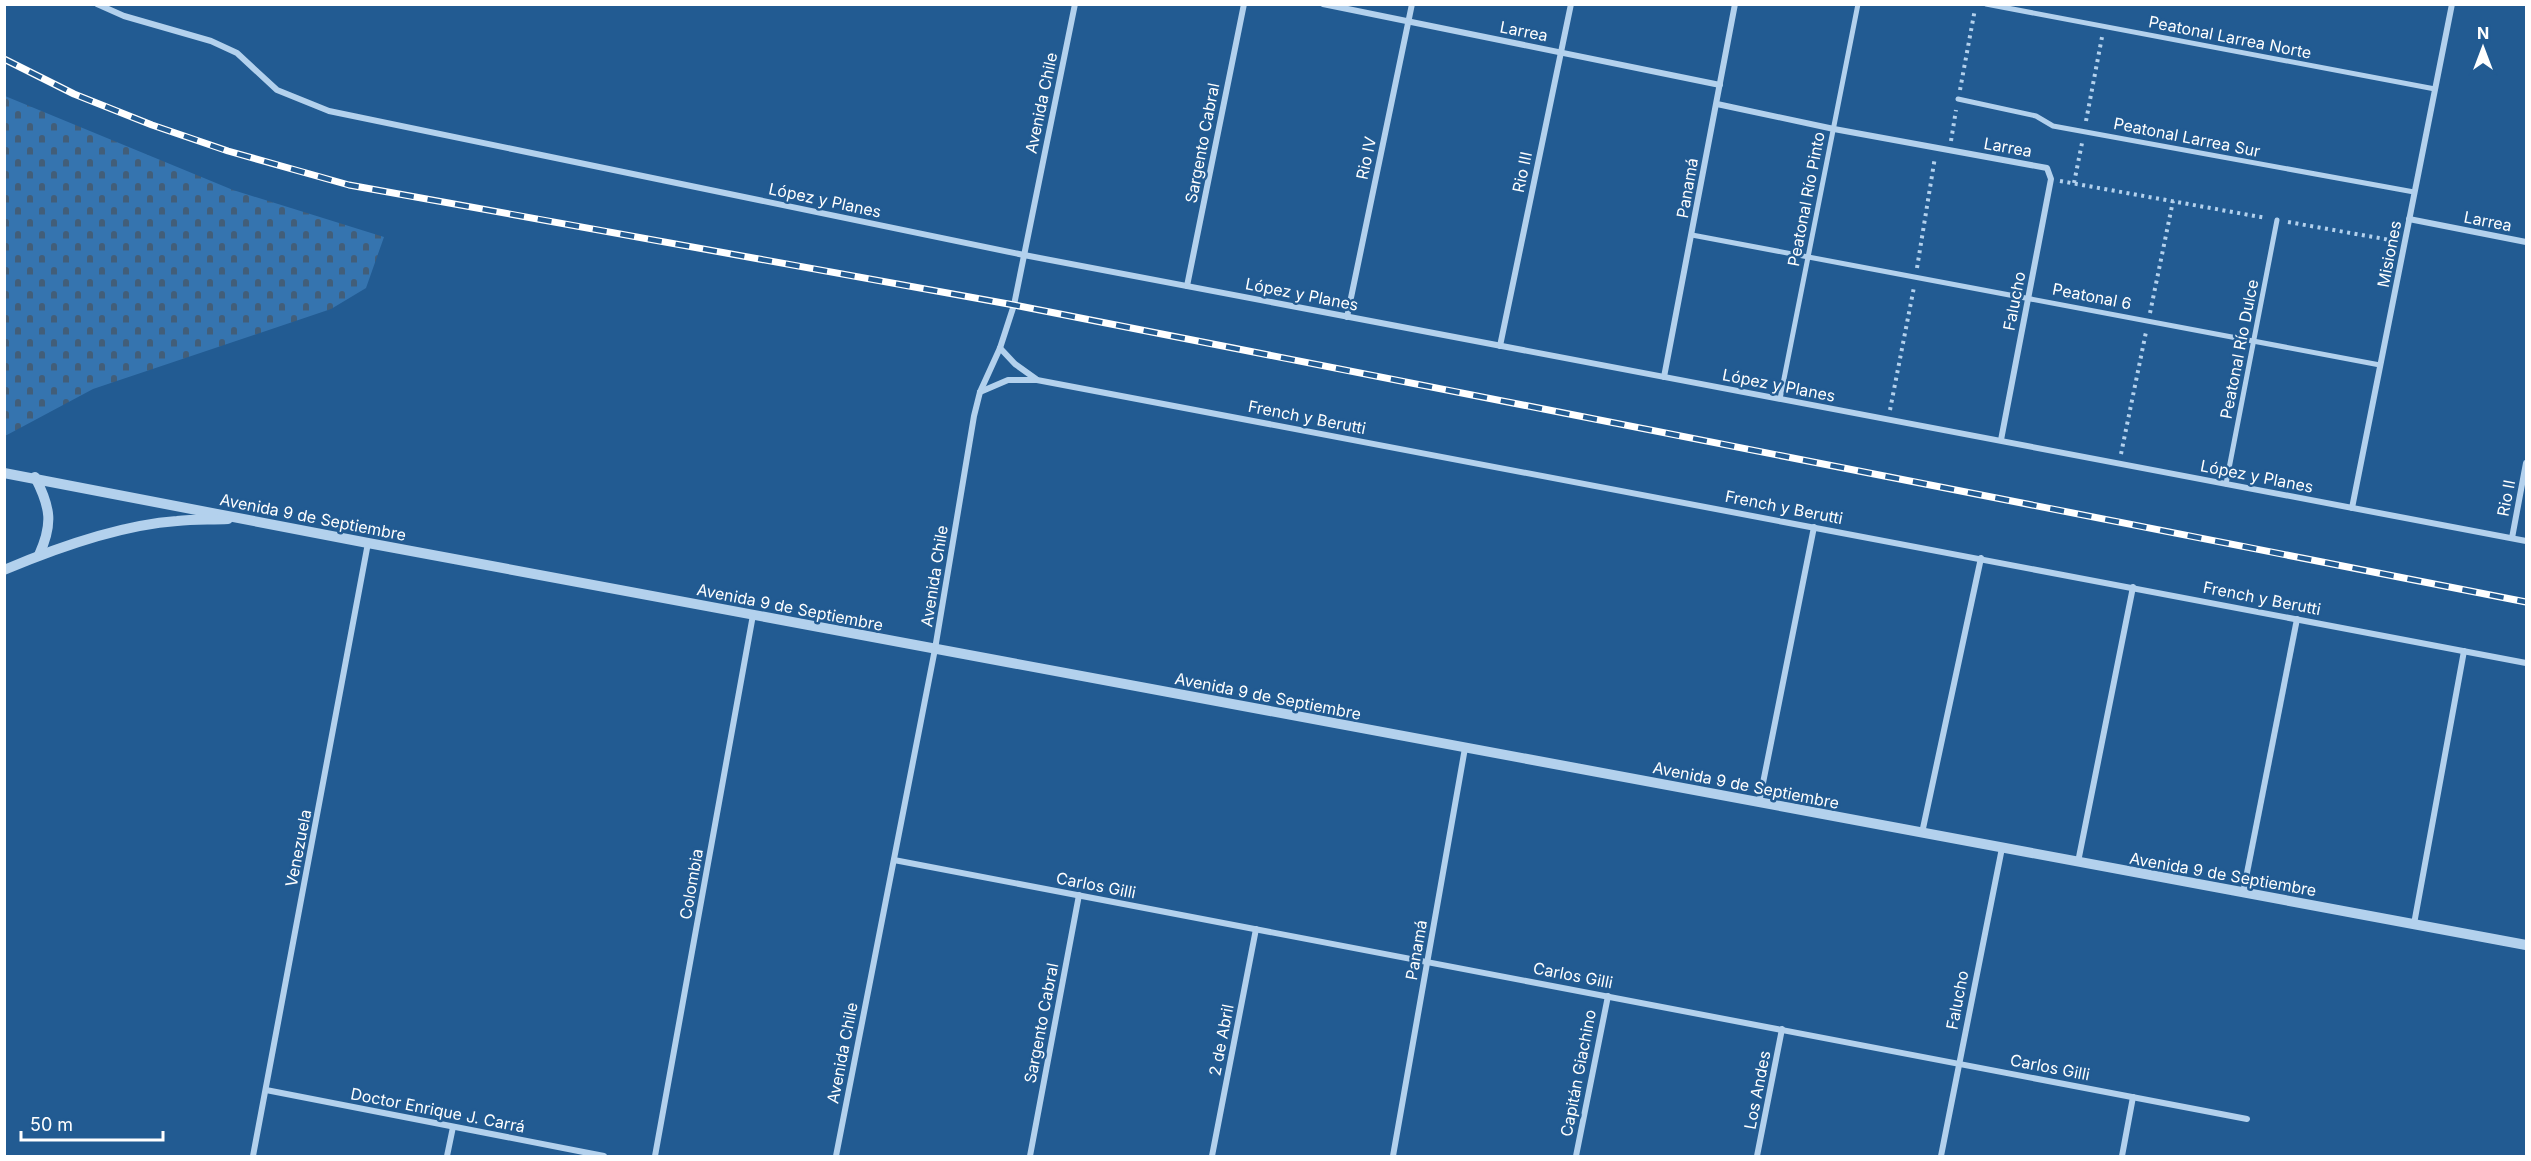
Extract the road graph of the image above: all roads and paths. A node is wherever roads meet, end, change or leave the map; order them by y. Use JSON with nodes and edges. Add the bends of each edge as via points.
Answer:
{"nodes":[{"id":1,"x":97,"y":4,"type":"edge"},
{"id":2,"x":1076,"y":4,"type":"edge"},
{"id":3,"x":1244,"y":4,"type":"edge"},
{"id":4,"x":1323,"y":4,"type":"edge"},
{"id":5,"x":1412,"y":4,"type":"edge"},
{"id":6,"x":1571,"y":4,"type":"edge"},
{"id":7,"x":1735,"y":4,"type":"edge"},
{"id":8,"x":1858,"y":4,"type":"edge"},
{"id":9,"x":1976,"y":4,"type":"edge"},
{"id":10,"x":1986,"y":4,"type":"edge"},
{"id":11,"x":2452,"y":4,"type":"edge"},
{"id":12,"x":1408,"y":22,"type":"junction"},
{"id":13,"x":2104,"y":27,"type":"junction"},
{"id":14,"x":1561,"y":52,"type":"junction"},
{"id":15,"x":1720,"y":85,"type":"junction"},
{"id":16,"x":2435,"y":89,"type":"junction"},
{"id":17,"x":1958,"y":99,"type":"junction"},
{"id":18,"x":1717,"y":104,"type":"junction"},
{"id":19,"x":1834,"y":129,"type":"junction"},
{"id":20,"x":2084,"y":131,"type":"junction"},
{"id":21,"x":1949,"y":150,"type":"junction"},
{"id":22,"x":2051,"y":179,"type":"junction"},
{"id":23,"x":2074,"y":183,"type":"junction"},
{"id":24,"x":2414,"y":192,"type":"junction"},
{"id":25,"x":2409,"y":219,"type":"junction"},
{"id":26,"x":2277,"y":220,"type":"junction"},
{"id":27,"x":1692,"y":235,"type":"junction"},
{"id":28,"x":2526,"y":242,"type":"edge"},
{"id":29,"x":2404,"y":243,"type":"junction"},
{"id":30,"x":1024,"y":255,"type":"junction"},
{"id":31,"x":1808,"y":257,"type":"junction"},
{"id":32,"x":1187,"y":286,"type":"junction"},
{"id":33,"x":2029,"y":298,"type":"junction"},
{"id":34,"x":1347,"y":317,"type":"junction"},
{"id":35,"x":2254,"y":341,"type":"junction"},
{"id":36,"x":1500,"y":346,"type":"junction"},
{"id":37,"x":1000,"y":348,"type":"junction"},
{"id":38,"x":2380,"y":365,"type":"junction"},
{"id":39,"x":1664,"y":377,"type":"junction"},
{"id":40,"x":1037,"y":380,"type":"junction"},
{"id":41,"x":980,"y":392,"type":"junction"},
{"id":42,"x":1780,"y":399,"type":"junction"},
{"id":43,"x":2001,"y":440,"type":"junction"},
{"id":44,"x":2526,"y":463,"type":"edge"},
{"id":45,"x":4,"y":473,"type":"edge"},
{"id":46,"x":35,"y":477,"type":"junction"},
{"id":47,"x":2226,"y":484,"type":"junction"},
{"id":48,"x":2352,"y":508,"type":"junction"},
{"id":49,"x":249,"y":519,"type":"junction"},
{"id":50,"x":1814,"y":527,"type":"junction"},
{"id":51,"x":2512,"y":538,"type":"junction"},
{"id":52,"x":2526,"y":541,"type":"edge"},
{"id":53,"x":368,"y":543,"type":"junction"},
{"id":54,"x":39,"y":555,"type":"junction"},
{"id":55,"x":1981,"y":558,"type":"junction"},
{"id":56,"x":4,"y":570,"type":"edge"},
{"id":57,"x":2133,"y":587,"type":"junction"},
{"id":58,"x":753,"y":615,"type":"junction"},
{"id":59,"x":2297,"y":619,"type":"junction"},
{"id":60,"x":935,"y":649,"type":"junction"},
{"id":61,"x":2464,"y":651,"type":"junction"},
{"id":62,"x":2526,"y":663,"type":"edge"},
{"id":63,"x":1465,"y":748,"type":"junction"},
{"id":64,"x":1759,"y":803,"type":"junction"},
{"id":65,"x":1922,"y":833,"type":"junction"},
{"id":66,"x":2002,"y":848,"type":"junction"},
{"id":67,"x":894,"y":860,"type":"junction"},
{"id":68,"x":2078,"y":862,"type":"junction"},
{"id":69,"x":2242,"y":893,"type":"junction"},
{"id":70,"x":1079,"y":895,"type":"junction"},
{"id":71,"x":2414,"y":924,"type":"junction"},
{"id":72,"x":1256,"y":929,"type":"junction"},
{"id":73,"x":2526,"y":945,"type":"edge"},
{"id":74,"x":1428,"y":961,"type":"junction"},
{"id":75,"x":1608,"y":996,"type":"junction"},
{"id":76,"x":1782,"y":1029,"type":"junction"},
{"id":77,"x":1958,"y":1063,"type":"junction"},
{"id":78,"x":266,"y":1090,"type":"junction"},
{"id":79,"x":2133,"y":1097,"type":"junction"},
{"id":80,"x":2247,"y":1119,"type":"dead end"},
{"id":81,"x":453,"y":1127,"type":"junction"},
{"id":82,"x":253,"y":1156,"type":"edge"},
{"id":83,"x":447,"y":1156,"type":"edge"},
{"id":84,"x":604,"y":1156,"type":"edge"},
{"id":85,"x":655,"y":1156,"type":"edge"},
{"id":86,"x":836,"y":1156,"type":"edge"},
{"id":87,"x":1030,"y":1156,"type":"edge"},
{"id":88,"x":1212,"y":1156,"type":"edge"},
{"id":89,"x":1393,"y":1156,"type":"edge"},
{"id":90,"x":1576,"y":1156,"type":"edge"},
{"id":91,"x":1757,"y":1156,"type":"edge"},
{"id":92,"x":1941,"y":1156,"type":"edge"},
{"id":93,"x":2122,"y":1156,"type":"edge"}],
"edges":[{"from":1,"to":30,"type":"street","name":"López y Planes","via":[[229,49],[277,90],[329,111]]},
{"from":2,"to":30,"type":"street","name":"Avenida Chile"},
{"from":3,"to":32,"type":"street","name":"Sargento Cabral"},
{"from":4,"to":12,"type":"street","name":"Larrea"},
{"from":5,"to":12,"type":"street","name":"Rio IV"},
{"from":6,"to":14,"type":"street","name":"Rio III"},
{"from":7,"to":15,"type":"street","name":"Panamá"},
{"from":8,"to":19,"type":"street","name":"Peatonal Río Pinto"},
{"from":9,"to":17,"type":"path"},
{"from":10,"to":13,"type":"street","name":"Peatonal Larrea Norte"},
{"from":11,"to":16,"type":"street","name":"Misiones"},
{"from":12,"to":14,"type":"street","name":"Larrea"},
{"from":12,"to":34,"type":"street","name":"Rio IV"},
{"from":13,"to":16,"type":"street","name":"Peatonal Larrea Norte"},
{"from":13,"to":20,"type":"path"},
{"from":14,"to":15,"type":"street","name":"Larrea"},
{"from":14,"to":36,"type":"street","name":"Rio III"},
{"from":15,"to":18,"type":"street","name":"Panamá"},
{"from":16,"to":24,"type":"street","name":"Misiones"},
{"from":17,"to":20,"type":"street","name":"Peatonal Larrea Sur"},
{"from":17,"to":21,"type":"path"},
{"from":18,"to":19,"type":"street","name":"Larrea"},
{"from":18,"to":27,"type":"street","name":"Panamá"},
{"from":19,"to":21,"type":"street","name":"Larrea"},
{"from":19,"to":31,"type":"street","name":"Peatonal Río Pinto"},
{"from":20,"to":23,"type":"path"},
{"from":20,"to":24,"type":"street","name":"Peatonal Larrea Sur"},
{"from":21,"to":22,"type":"street","name":"Larrea","via":[[2047,168]]},
{"from":22,"to":23,"type":"path"},
{"from":22,"to":33,"type":"street","name":"Falucho"},
{"from":23,"to":26,"type":"path"},
{"from":24,"to":25,"type":"street","name":"Misiones"},
{"from":25,"to":28,"type":"street","name":"Larrea"},
{"from":25,"to":29,"type":"street","name":"Misiones"},
{"from":26,"to":29,"type":"path"},
{"from":26,"to":35,"type":"street","name":"Peatonal Río Dulce"},
{"from":27,"to":31,"type":"street","name":"Peatonal 6"},
{"from":27,"to":39,"type":"street","name":"Panamá"},
{"from":29,"to":38,"type":"street","name":"Misiones"},
{"from":30,"to":32,"type":"street","name":"López y Planes"},
{"from":30,"to":37,"type":"street","name":"Avenida Chile"},
{"from":31,"to":33,"type":"street","name":"Peatonal 6"},
{"from":31,"to":42,"type":"street","name":"Peatonal Río Pinto"},
{"from":32,"to":34,"type":"street","name":"López y Planes"},
{"from":33,"to":35,"type":"street","name":"Peatonal 6"},
{"from":33,"to":43,"type":"street","name":"Falucho"},
{"from":34,"to":36,"type":"street","name":"López y Planes"},
{"from":35,"to":38,"type":"street","name":"Peatonal 6"},
{"from":35,"to":47,"type":"street","name":"Peatonal Río Dulce"},
{"from":36,"to":39,"type":"street","name":"López y Planes"},
{"from":37,"to":40,"type":"street","name":"French y Berutti"},
{"from":37,"to":41,"type":"street","name":"Avenida Chile"},
{"from":38,"to":48,"type":"street","name":"Misiones"},
{"from":39,"to":42,"type":"street","name":"López y Planes"},
{"from":40,"to":41,"type":"street","name":"French y Berutti","via":[[1008,380]]},
{"from":40,"to":50,"type":"street","name":"French y Berutti"},
{"from":41,"to":60,"type":"street","name":"Avenida Chile"},
{"from":42,"to":43,"type":"street","name":"López y Planes"},
{"from":43,"to":47,"type":"street","name":"López y Planes"},
{"from":44,"to":51,"type":"street","name":"Rio II"},
{"from":45,"to":46,"type":"street","name":"Avenida 9 de Septiembre"},
{"from":46,"to":49,"type":"street","name":"Avenida 9 de Septiembre"},
{"from":46,"to":54,"type":"street","via":[[44,494],[50,525]]},
{"from":47,"to":48,"type":"street","name":"López y Planes"},
{"from":48,"to":51,"type":"street","name":"López y Planes"},
{"from":49,"to":53,"type":"street","name":"Avenida 9 de Septiembre"},
{"from":49,"to":54,"type":"street","via":[[175,521]]},
{"from":50,"to":55,"type":"street","name":"French y Berutti"},
{"from":50,"to":64,"type":"street"},
{"from":51,"to":52,"type":"street","name":"López y Planes"},
{"from":53,"to":58,"type":"street","name":"Avenida 9 de Septiembre"},
{"from":53,"to":78,"type":"street","name":"Venezuela"},
{"from":54,"to":56,"type":"street"},
{"from":55,"to":57,"type":"street","name":"French y Berutti"},
{"from":55,"to":65,"type":"street"},
{"from":57,"to":59,"type":"street","name":"French y Berutti"},
{"from":57,"to":68,"type":"street"},
{"from":58,"to":60,"type":"street","name":"Avenida 9 de Septiembre"},
{"from":58,"to":85,"type":"street","name":"Colombia"},
{"from":59,"to":61,"type":"street","name":"French y Berutti"},
{"from":59,"to":69,"type":"street"},
{"from":60,"to":63,"type":"street","name":"Avenida 9 de Septiembre"},
{"from":60,"to":67,"type":"street","name":"Avenida Chile"},
{"from":61,"to":62,"type":"street","name":"French y Berutti"},
{"from":61,"to":71,"type":"street"},
{"from":63,"to":64,"type":"street","name":"Avenida 9 de Septiembre"},
{"from":63,"to":74,"type":"street","name":"Panamá"},
{"from":64,"to":65,"type":"street","name":"Avenida 9 de Septiembre"},
{"from":65,"to":66,"type":"street","name":"Avenida 9 de Septiembre"},
{"from":66,"to":68,"type":"street","name":"Avenida 9 de Septiembre"},
{"from":66,"to":77,"type":"street","name":"Falucho"},
{"from":67,"to":70,"type":"street","name":"Carlos Gilli"},
{"from":67,"to":86,"type":"street","name":"Avenida Chile"},
{"from":68,"to":69,"type":"street","name":"Avenida 9 de Septiembre"},
{"from":69,"to":71,"type":"street","name":"Avenida 9 de Septiembre"},
{"from":70,"to":72,"type":"street","name":"Carlos Gilli"},
{"from":70,"to":87,"type":"street","name":"Sargento Cabral"},
{"from":71,"to":73,"type":"street","name":"Avenida 9 de Septiembre"},
{"from":72,"to":74,"type":"street","name":"Carlos Gilli"},
{"from":72,"to":88,"type":"street","name":"2 de Abril"},
{"from":74,"to":75,"type":"street","name":"Carlos Gilli"},
{"from":74,"to":89,"type":"street","name":"Panamá"},
{"from":75,"to":76,"type":"street","name":"Carlos Gilli"},
{"from":75,"to":90,"type":"street","name":"Capitán Giachino"},
{"from":76,"to":77,"type":"street","name":"Carlos Gilli"},
{"from":76,"to":91,"type":"street","name":"Los Andes"},
{"from":77,"to":79,"type":"street","name":"Carlos Gilli"},
{"from":77,"to":92,"type":"street","name":"Falucho"},
{"from":78,"to":81,"type":"street","name":"Doctor Enrique J. Carrá"},
{"from":78,"to":82,"type":"street","name":"Venezuela"},
{"from":79,"to":80,"type":"street","name":"Carlos Gilli"},
{"from":79,"to":93,"type":"street"},
{"from":81,"to":83,"type":"street"},
{"from":81,"to":84,"type":"street","name":"Doctor Enrique J. Carrá"}]}
